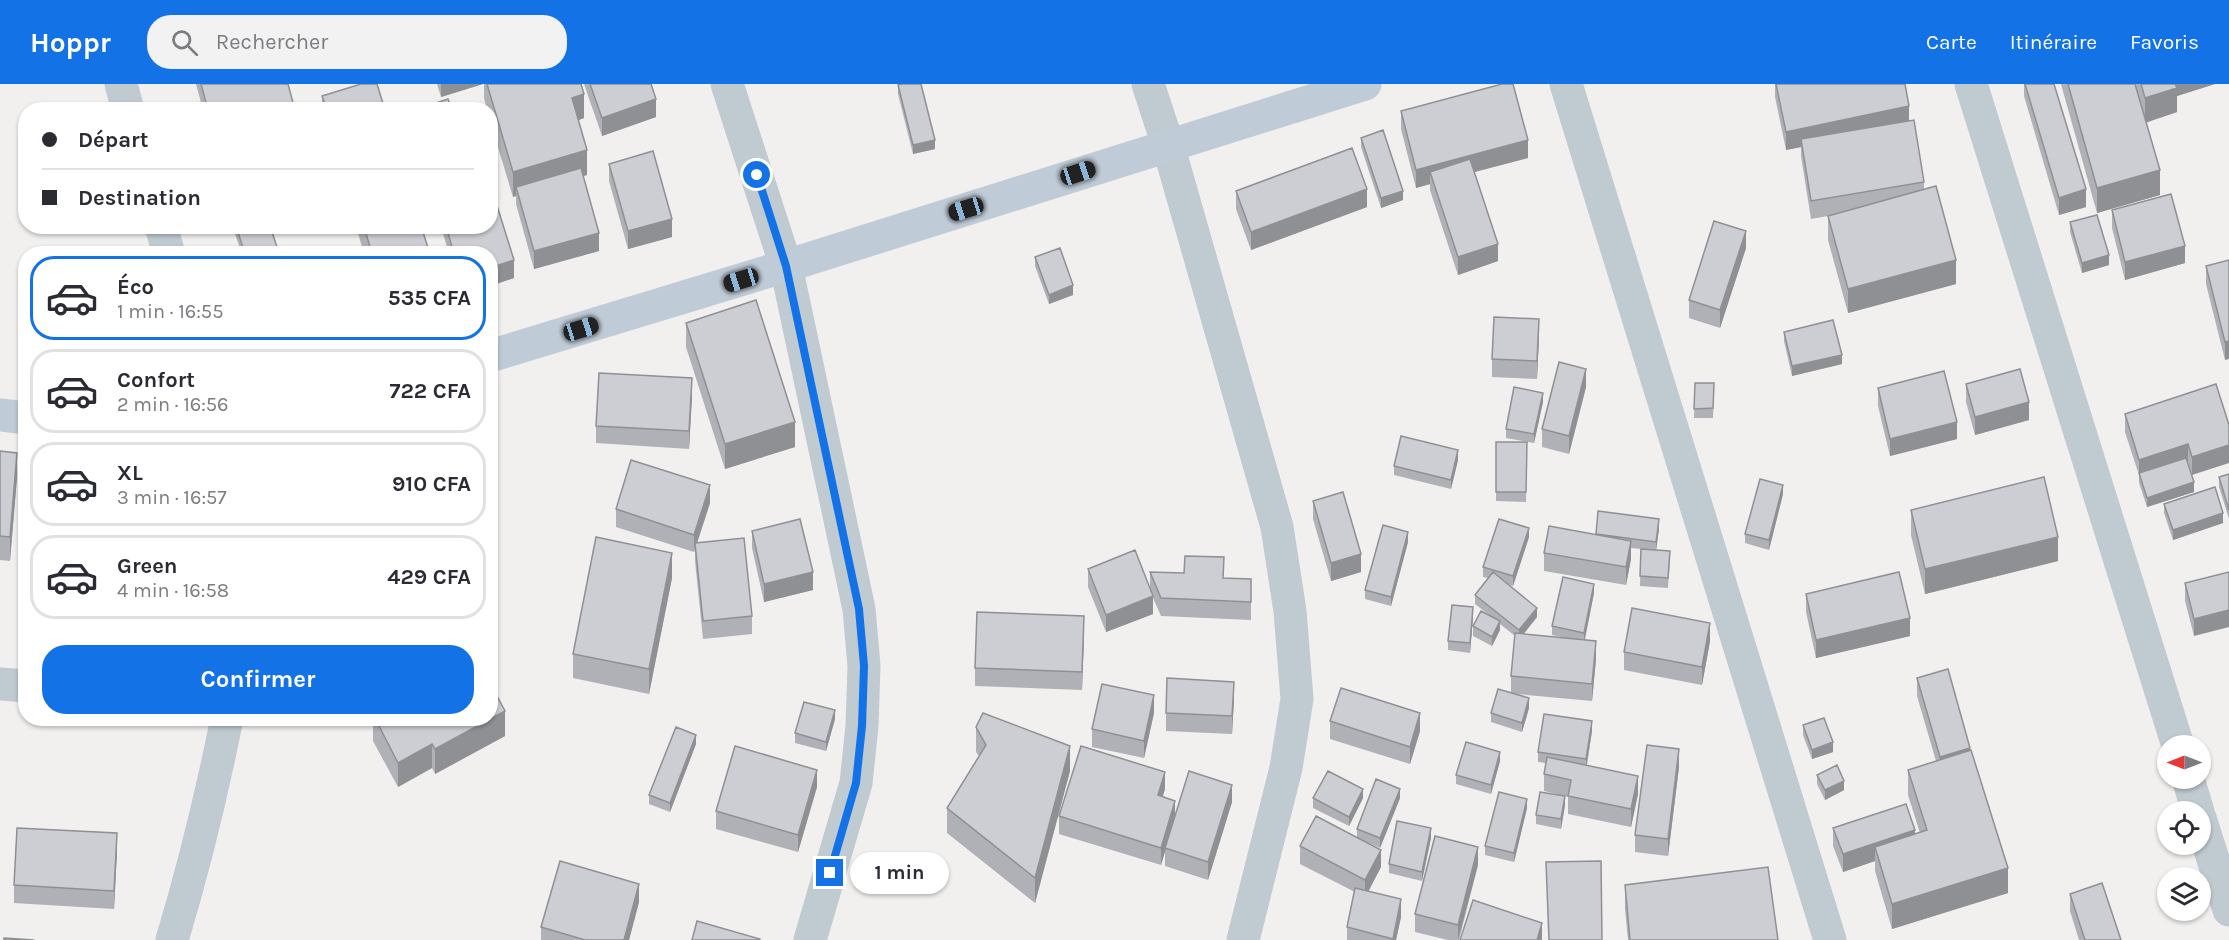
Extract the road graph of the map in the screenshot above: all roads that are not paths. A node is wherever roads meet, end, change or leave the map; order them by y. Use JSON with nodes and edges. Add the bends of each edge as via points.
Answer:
{"nodes":[{"id":1,"x":121,"y":84,"type":"edge"},
{"id":2,"x":727,"y":84,"type":"edge"},
{"id":3,"x":1148,"y":84,"type":"edge"},
{"id":4,"x":1365,"y":84,"type":"edge"},
{"id":5,"x":1566,"y":84,"type":"edge"},
{"id":6,"x":1971,"y":84,"type":"edge"},
{"id":7,"x":126,"y":102,"type":"edge"},
{"id":8,"x":1168,"y":145,"type":"junction"},
{"id":9,"x":786,"y":266,"type":"junction"},
{"id":10,"x":498,"y":355,"type":"edge"},
{"id":11,"x":0,"y":415,"type":"edge"},
{"id":12,"x":18,"y":417,"type":"edge"},
{"id":13,"x":0,"y":684,"type":"edge"},
{"id":14,"x":18,"y":685,"type":"edge"},
{"id":15,"x":225,"y":726,"type":"edge"},
{"id":16,"x":2175,"y":735,"type":"edge"},
{"id":17,"x":2211,"y":854,"type":"edge"},
{"id":18,"x":2229,"y":910,"type":"edge"},
{"id":19,"x":172,"y":940,"type":"edge"},
{"id":20,"x":810,"y":940,"type":"edge"},
{"id":21,"x":1243,"y":940,"type":"edge"},
{"id":22,"x":1830,"y":940,"type":"edge"}],
"edges":[{"from":1,"to":7,"type":"street"},
{"from":2,"to":9,"type":"street"},
{"from":3,"to":8,"type":"street"},
{"from":4,"to":8,"type":"street"},
{"from":5,"to":22,"type":"street"},
{"from":6,"to":16,"type":"street"},
{"from":8,"to":9,"type":"street"},
{"from":8,"to":21,"type":"street","via":[[1277,527],[1290,611],[1297,699],[1286,768]]},
{"from":9,"to":10,"type":"street"},
{"from":9,"to":20,"type":"street","via":[[859,609],[864,666],[856,783]]},
{"from":11,"to":12,"type":"street"},
{"from":13,"to":14,"type":"street"},
{"from":15,"to":19,"type":"street"},
{"from":17,"to":18,"type":"street"}]}
